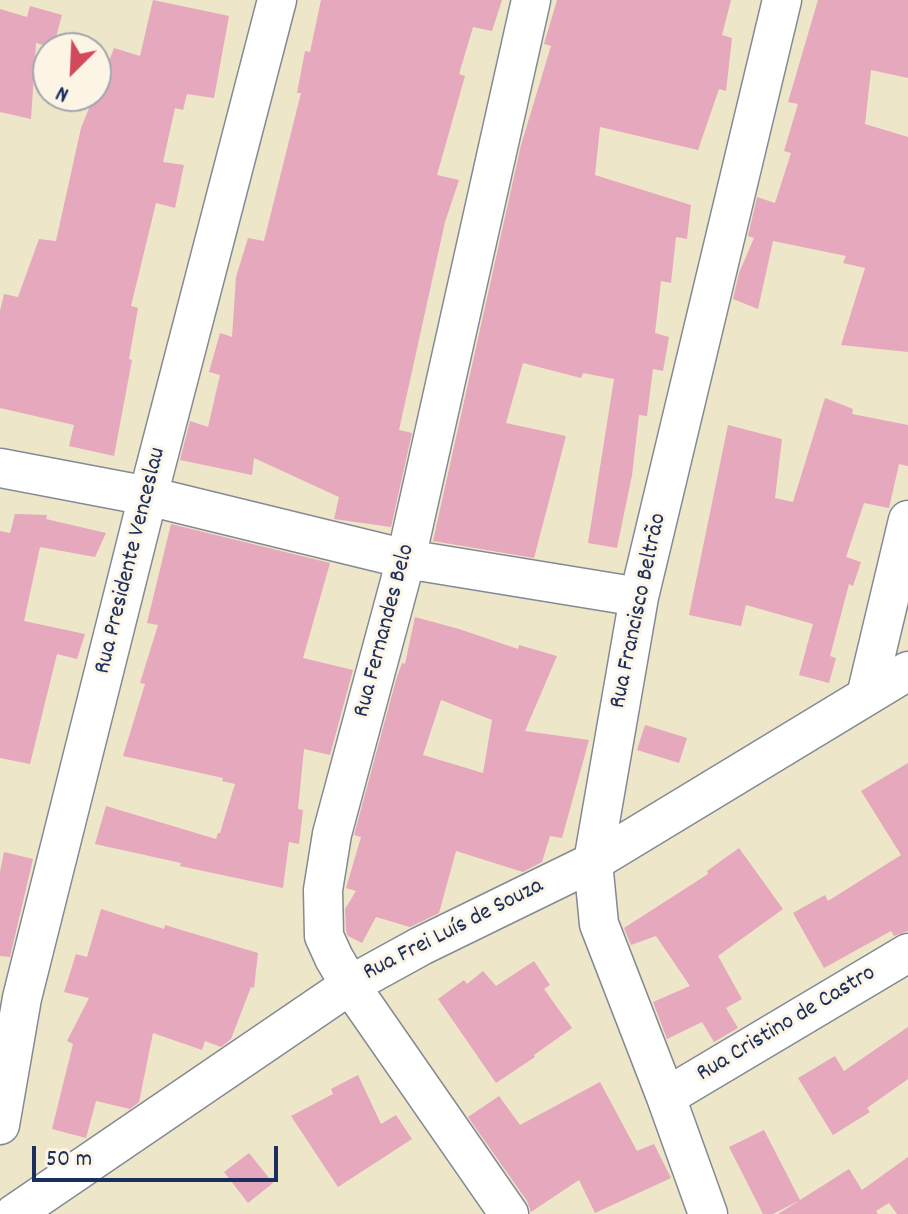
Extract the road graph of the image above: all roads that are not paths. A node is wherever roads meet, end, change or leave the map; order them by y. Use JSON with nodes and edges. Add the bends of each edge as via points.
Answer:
{"nodes":[{"id":1,"x":277,"y":0,"type":"edge"},
{"id":2,"x":531,"y":0,"type":"edge"},
{"id":3,"x":782,"y":0,"type":"edge"},
{"id":4,"x":0,"y":468,"type":"edge"},
{"id":5,"x":148,"y":496,"type":"junction"},
{"id":6,"x":908,"y":520,"type":"edge"},
{"id":7,"x":406,"y":559,"type":"junction"},
{"id":8,"x":639,"y":597,"type":"junction"},
{"id":9,"x":908,"y":671,"type":"edge"},
{"id":10,"x":866,"y":696,"type":"junction"},
{"id":11,"x":593,"y":862,"type":"junction"},
{"id":12,"x":908,"y":953,"type":"edge"},
{"id":13,"x":350,"y":985,"type":"junction"},
{"id":14,"x":666,"y":1097,"type":"junction"},
{"id":15,"x":0,"y":1125,"type":"edge"},
{"id":16,"x":14,"y":1214,"type":"edge"},
{"id":17,"x":509,"y":1214,"type":"edge"},
{"id":18,"x":708,"y":1214,"type":"edge"}],
"edges":[{"from":1,"to":5,"type":"street","name":"Rua Presidente Venceslau"},
{"from":2,"to":7,"type":"street","name":"Rua Fernandes Belo"},
{"from":3,"to":8,"type":"street","name":"Rua Francisco Beltrão"},
{"from":4,"to":5,"type":"street"},
{"from":5,"to":7,"type":"street"},
{"from":5,"to":15,"type":"street","name":"Rua Presidente Venceslau","via":[[22,998]]},
{"from":6,"to":10,"type":"street"},
{"from":7,"to":8,"type":"street"},
{"from":7,"to":13,"type":"street","name":"Rua Fernandes Belo","via":[[332,834],[323,890],[324,936]]},
{"from":8,"to":11,"type":"street","name":"Rua Francisco Beltrão"},
{"from":9,"to":10,"type":"street","name":"Rua Frei Luís de Souza"},
{"from":10,"to":11,"type":"street","name":"Rua Frei Luís de Souza"},
{"from":11,"to":13,"type":"street","name":"Rua Frei Luís de Souza"},
{"from":11,"to":14,"type":"street","name":"Rua Francisco Beltrão","via":[[599,924]]},
{"from":12,"to":14,"type":"street","name":"Rua Cristino de Castro"},
{"from":13,"to":16,"type":"street","name":"Rua Frei Luís de Souza"},
{"from":13,"to":17,"type":"street","name":"Rua Fernandes Belo"},
{"from":14,"to":18,"type":"street","name":"Rua Francisco Beltrão"}]}
